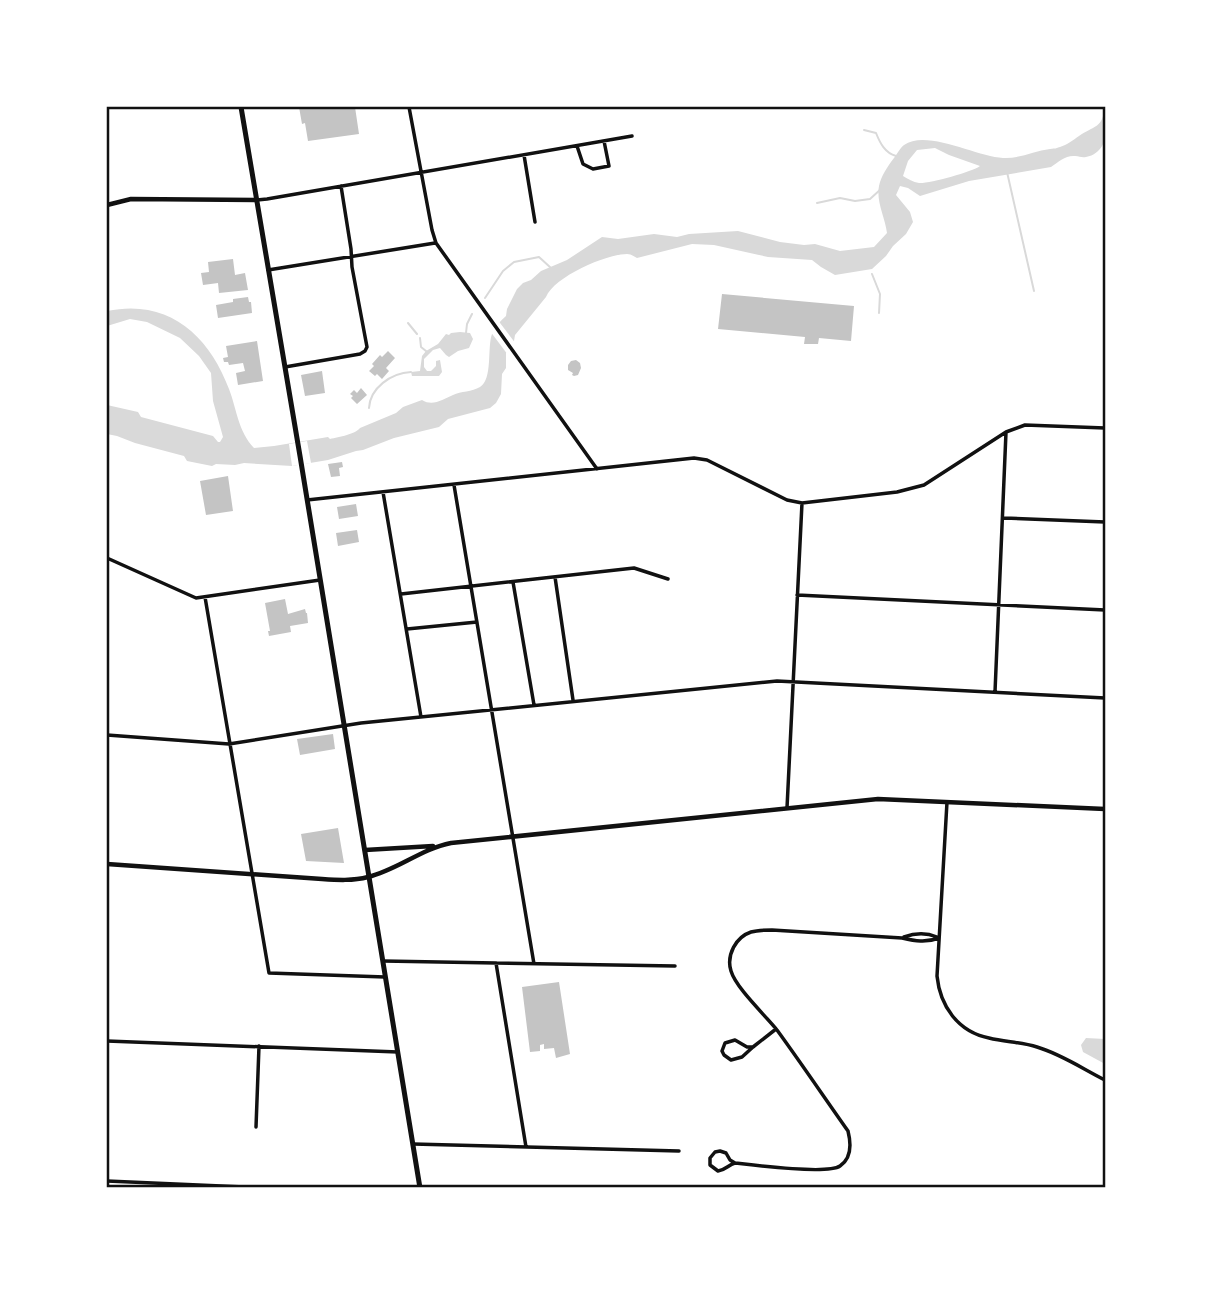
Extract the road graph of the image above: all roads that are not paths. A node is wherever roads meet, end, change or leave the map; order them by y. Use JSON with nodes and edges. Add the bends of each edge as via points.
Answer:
{"nodes":[{"id":1,"x":241,"y":107,"type":"edge"},
{"id":2,"x":409,"y":107,"type":"edge"},
{"id":3,"x":632,"y":136,"type":"dead end"},
{"id":4,"x":604,"y":141,"type":"junction"},
{"id":5,"x":576,"y":146,"type":"junction"},
{"id":6,"x":524,"y":155,"type":"junction"},
{"id":7,"x":422,"y":172,"type":"junction"},
{"id":8,"x":341,"y":186,"type":"junction"},
{"id":9,"x":257,"y":200,"type":"junction"},
{"id":10,"x":107,"y":205,"type":"edge"},
{"id":11,"x":535,"y":222,"type":"dead end"},
{"id":12,"x":436,"y":243,"type":"junction"},
{"id":13,"x":352,"y":257,"type":"junction"},
{"id":14,"x":268,"y":271,"type":"junction"},
{"id":15,"x":285,"y":367,"type":"junction"},
{"id":16,"x":1105,"y":428,"type":"edge"},
{"id":17,"x":1006,"y":432,"type":"junction"},
{"id":18,"x":597,"y":469,"type":"junction"},
{"id":19,"x":454,"y":485,"type":"junction"},
{"id":20,"x":383,"y":492,"type":"junction"},
{"id":21,"x":307,"y":500,"type":"junction"},
{"id":22,"x":802,"y":503,"type":"junction"},
{"id":23,"x":1004,"y":518,"type":"junction"},
{"id":24,"x":1105,"y":522,"type":"edge"},
{"id":25,"x":107,"y":558,"type":"edge"},
{"id":26,"x":555,"y":577,"type":"junction"},
{"id":27,"x":668,"y":579,"type":"dead end"},
{"id":28,"x":320,"y":580,"type":"junction"},
{"id":29,"x":513,"y":582,"type":"junction"},
{"id":30,"x":471,"y":587,"type":"junction"},
{"id":31,"x":401,"y":594,"type":"junction"},
{"id":32,"x":797,"y":595,"type":"junction"},
{"id":33,"x":205,"y":597,"type":"junction"},
{"id":34,"x":1000,"y":605,"type":"junction"},
{"id":35,"x":1105,"y":610,"type":"edge"},
{"id":36,"x":477,"y":622,"type":"junction"},
{"id":37,"x":407,"y":629,"type":"junction"},
{"id":38,"x":794,"y":682,"type":"junction"},
{"id":39,"x":995,"y":692,"type":"junction"},
{"id":40,"x":1105,"y":698,"type":"edge"},
{"id":41,"x":573,"y":701,"type":"junction"},
{"id":42,"x":534,"y":705,"type":"junction"},
{"id":43,"x":491,"y":710,"type":"junction"},
{"id":44,"x":421,"y":717,"type":"junction"},
{"id":45,"x":345,"y":725,"type":"junction"},
{"id":46,"x":107,"y":735,"type":"edge"},
{"id":47,"x":229,"y":744,"type":"junction"},
{"id":48,"x":947,"y":802,"type":"junction"},
{"id":49,"x":1105,"y":809,"type":"edge"},
{"id":50,"x":787,"y":810,"type":"junction"},
{"id":51,"x":513,"y":837,"type":"junction"},
{"id":52,"x":437,"y":846,"type":"junction"},
{"id":53,"x":365,"y":850,"type":"junction"},
{"id":54,"x":107,"y":864,"type":"edge"},
{"id":55,"x":252,"y":874,"type":"junction"},
{"id":56,"x":369,"y":877,"type":"junction"},
{"id":57,"x":939,"y":938,"type":"junction"},
{"id":58,"x":383,"y":961,"type":"junction"},
{"id":59,"x":496,"y":963,"type":"junction"},
{"id":60,"x":534,"y":964,"type":"junction"},
{"id":61,"x":675,"y":965,"type":"dead end"},
{"id":62,"x":385,"y":977,"type":"junction"},
{"id":63,"x":776,"y":1029,"type":"junction"},
{"id":64,"x":107,"y":1041,"type":"edge"},
{"id":65,"x":259,"y":1046,"type":"junction"},
{"id":66,"x":753,"y":1047,"type":"junction"},
{"id":67,"x":398,"y":1052,"type":"junction"},
{"id":68,"x":1105,"y":1080,"type":"edge"},
{"id":69,"x":256,"y":1127,"type":"dead end"},
{"id":70,"x":412,"y":1144,"type":"junction"},
{"id":71,"x":526,"y":1147,"type":"junction"},
{"id":72,"x":679,"y":1151,"type":"dead end"},
{"id":73,"x":735,"y":1163,"type":"junction"},
{"id":74,"x":107,"y":1181,"type":"edge"},
{"id":75,"x":269,"y":1188,"type":"edge"},
{"id":76,"x":420,"y":1188,"type":"edge"}],
"edges":[{"from":1,"to":9,"type":"main road"},
{"from":2,"to":7,"type":"street"},
{"from":3,"to":4,"type":"street"},
{"from":4,"to":5,"type":"street"},
{"from":4,"to":5,"type":"street","via":[[609,166],[593,169],[583,164]]},
{"from":5,"to":6,"type":"street"},
{"from":6,"to":7,"type":"street"},
{"from":6,"to":11,"type":"street"},
{"from":7,"to":8,"type":"street"},
{"from":7,"to":12,"type":"street"},
{"from":8,"to":9,"type":"street"},
{"from":8,"to":13,"type":"street"},
{"from":9,"to":10,"type":"street","via":[[131,199]]},
{"from":9,"to":14,"type":"main road"},
{"from":12,"to":13,"type":"street"},
{"from":12,"to":18,"type":"street"},
{"from":13,"to":14,"type":"street"},
{"from":13,"to":15,"type":"street","via":[[366,349],[360,354]]},
{"from":14,"to":15,"type":"main road"},
{"from":15,"to":21,"type":"main road"},
{"from":16,"to":17,"type":"street","via":[[1025,425]]},
{"from":17,"to":22,"type":"street","via":[[924,485]]},
{"from":17,"to":23,"type":"street"},
{"from":18,"to":19,"type":"street"},
{"from":18,"to":22,"type":"street","via":[[707,460],[786,500]]},
{"from":19,"to":20,"type":"street"},
{"from":19,"to":30,"type":"street"},
{"from":20,"to":21,"type":"street"},
{"from":20,"to":31,"type":"street"},
{"from":21,"to":28,"type":"main road"},
{"from":22,"to":32,"type":"street"},
{"from":23,"to":24,"type":"street"},
{"from":23,"to":34,"type":"street"},
{"from":25,"to":33,"type":"street","via":[[196,598]]},
{"from":26,"to":27,"type":"street","via":[[634,568]]},
{"from":26,"to":29,"type":"street"},
{"from":26,"to":41,"type":"street"},
{"from":28,"to":33,"type":"street"},
{"from":28,"to":45,"type":"main road"},
{"from":29,"to":30,"type":"street"},
{"from":29,"to":42,"type":"street"},
{"from":30,"to":31,"type":"street"},
{"from":30,"to":36,"type":"street"},
{"from":31,"to":37,"type":"street"},
{"from":32,"to":34,"type":"street"},
{"from":32,"to":38,"type":"street"},
{"from":33,"to":47,"type":"street"},
{"from":34,"to":35,"type":"street"},
{"from":34,"to":39,"type":"street"},
{"from":36,"to":37,"type":"street"},
{"from":36,"to":43,"type":"street"},
{"from":37,"to":44,"type":"street"},
{"from":38,"to":39,"type":"street"},
{"from":38,"to":41,"type":"street"},
{"from":38,"to":50,"type":"street"},
{"from":39,"to":40,"type":"street"},
{"from":41,"to":42,"type":"street"},
{"from":42,"to":43,"type":"street"},
{"from":43,"to":44,"type":"street"},
{"from":43,"to":51,"type":"street"},
{"from":44,"to":45,"type":"street"},
{"from":45,"to":47,"type":"street"},
{"from":45,"to":53,"type":"main road"},
{"from":46,"to":47,"type":"street"},
{"from":47,"to":55,"type":"street"},
{"from":48,"to":49,"type":"street"},
{"from":48,"to":50,"type":"street","via":[[878,799]]},
{"from":48,"to":57,"type":"street"},
{"from":50,"to":51,"type":"street"},
{"from":51,"to":52,"type":"street"},
{"from":51,"to":60,"type":"street"},
{"from":52,"to":53,"type":"street"},
{"from":52,"to":56,"type":"street"},
{"from":53,"to":56,"type":"main road"},
{"from":54,"to":55,"type":"street"},
{"from":55,"to":56,"type":"street","via":[[326,880]]},
{"from":55,"to":62,"type":"street","via":[[269,973]]},
{"from":56,"to":58,"type":"main road"},
{"from":57,"to":63,"type":"street","via":[[929,942],[772,930],[741,937],[730,957],[731,971]]},
{"from":57,"to":68,"type":"street","via":[[939,989],[960,1024],[977,1035],[1047,1051]]},
{"from":58,"to":59,"type":"street"},
{"from":58,"to":62,"type":"main road"},
{"from":59,"to":60,"type":"street"},
{"from":59,"to":71,"type":"street"},
{"from":60,"to":61,"type":"street"},
{"from":62,"to":67,"type":"main road"},
{"from":63,"to":66,"type":"street"},
{"from":63,"to":73,"type":"street","via":[[848,1131],[848,1156],[831,1170]]},
{"from":64,"to":65,"type":"street"},
{"from":65,"to":67,"type":"street"},
{"from":65,"to":69,"type":"street"},
{"from":66,"to":66,"type":"street","via":[[736,1040],[725,1043],[722,1051],[731,1059],[742,1057]]},
{"from":67,"to":70,"type":"main road"},
{"from":70,"to":71,"type":"street"},
{"from":70,"to":76,"type":"main road"},
{"from":71,"to":72,"type":"street"},
{"from":73,"to":73,"type":"street","via":[[723,1151],[710,1158],[710,1166],[718,1171]]},
{"from":74,"to":75,"type":"street"}]}
